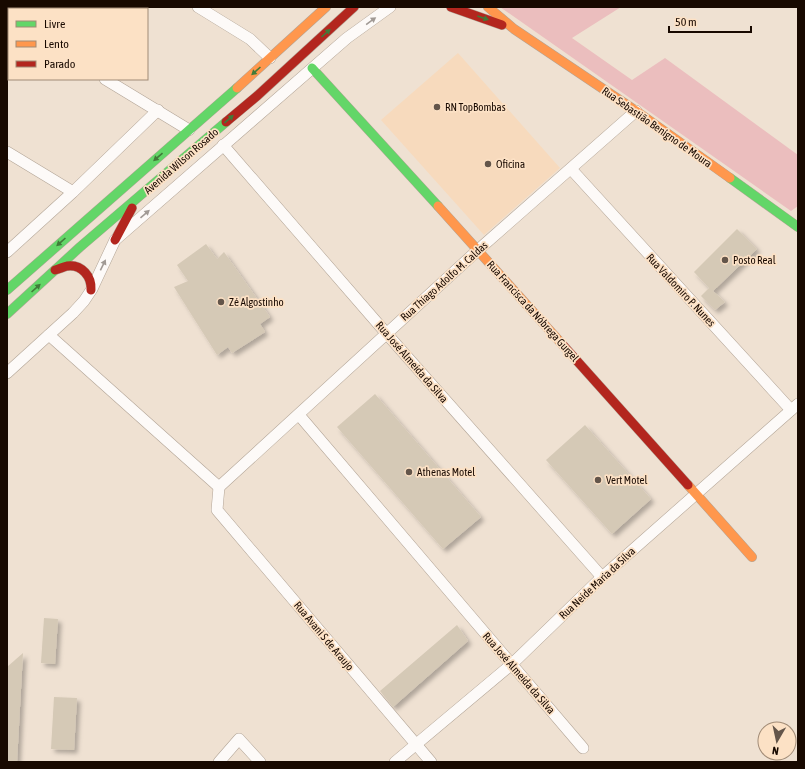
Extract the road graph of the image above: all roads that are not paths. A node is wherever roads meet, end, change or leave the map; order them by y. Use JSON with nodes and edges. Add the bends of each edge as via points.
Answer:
{"nodes":[{"id":1,"x":198,"y":7,"type":"edge"},
{"id":2,"x":326,"y":7,"type":"edge"},
{"id":3,"x":354,"y":7,"type":"edge"},
{"id":4,"x":359,"y":7,"type":"edge"},
{"id":5,"x":390,"y":7,"type":"edge"},
{"id":6,"x":451,"y":7,"type":"edge"},
{"id":7,"x":488,"y":7,"type":"edge"},
{"id":8,"x":346,"y":14,"type":"junction"},
{"id":9,"x":514,"y":29,"type":"junction"},
{"id":10,"x":270,"y":58,"type":"junction"},
{"id":11,"x":312,"y":68,"type":"junction"},
{"id":12,"x":107,"y":80,"type":"edge"},
{"id":13,"x":158,"y":110,"type":"junction"},
{"id":14,"x":636,"y":111,"type":"junction"},
{"id":15,"x":189,"y":130,"type":"junction"},
{"id":16,"x":223,"y":145,"type":"junction"},
{"id":17,"x":7,"y":152,"type":"edge"},
{"id":18,"x":571,"y":169,"type":"junction"},
{"id":19,"x":73,"y":192,"type":"junction"},
{"id":20,"x":138,"y":198,"type":"junction"},
{"id":21,"x":798,"y":227,"type":"edge"},
{"id":22,"x":115,"y":240,"type":"junction"},
{"id":23,"x":478,"y":250,"type":"junction"},
{"id":24,"x":7,"y":252,"type":"edge"},
{"id":25,"x":55,"y":270,"type":"junction"},
{"id":26,"x":7,"y":290,"type":"edge"},
{"id":27,"x":91,"y":290,"type":"junction"},
{"id":28,"x":7,"y":314,"type":"edge"},
{"id":29,"x":386,"y":333,"type":"junction"},
{"id":30,"x":49,"y":335,"type":"junction"},
{"id":31,"x":7,"y":373,"type":"edge"},
{"id":32,"x":795,"y":407,"type":"edge"},
{"id":33,"x":299,"y":415,"type":"junction"},
{"id":34,"x":219,"y":487,"type":"junction"},
{"id":35,"x":696,"y":494,"type":"junction"},
{"id":36,"x":752,"y":557,"type":"dead end"},
{"id":37,"x":602,"y":577,"type":"junction"},
{"id":38,"x":512,"y":664,"type":"junction"},
{"id":39,"x":416,"y":745,"type":"junction"},
{"id":40,"x":583,"y":748,"type":"dead end"},
{"id":41,"x":219,"y":762,"type":"edge"},
{"id":42,"x":260,"y":762,"type":"edge"},
{"id":43,"x":395,"y":762,"type":"edge"},
{"id":44,"x":431,"y":762,"type":"edge"}],
"edges":[{"from":1,"to":10,"type":"street","via":[[250,38]]},
{"from":2,"to":10,"type":"main road","name":"Avenida Wilson Rosado"},
{"from":3,"to":8,"type":"main road","name":"Avenida Wilson Rosado"},
{"from":4,"to":8,"type":"main road"},
{"from":11,"to":5,"type":"street","one_way":true,"via":[[347,38]]},
{"from":6,"to":9,"type":"main road","one_way":true},
{"from":7,"to":9,"type":"main road"},
{"from":20,"to":8,"type":"main road","name":"Avenida Wilson Rosado","one_way":true,"via":[[257,96]]},
{"from":9,"to":14,"type":"main road","name":"Rua Sebastião Benígno de Moura"},
{"from":10,"to":15,"type":"main road","name":"Avenida Wilson Rosado","one_way":true},
{"from":11,"to":16,"type":"street"},
{"from":11,"to":23,"type":"main road","name":"Rua Francisca da Nóbrega Gurgel"},
{"from":12,"to":13,"type":"street"},
{"from":13,"to":15,"type":"street"},
{"from":13,"to":19,"type":"street"},
{"from":14,"to":18,"type":"street","name":"Rua Thiago Adolfo M. Caldas"},
{"from":14,"to":21,"type":"main road","name":"Rua Sebastião Benígno de Moura"},
{"from":15,"to":26,"type":"main road","name":"Avenida Wilson Rosado","one_way":true},
{"from":22,"to":16,"type":"street","one_way":true},
{"from":16,"to":29,"type":"street","name":"Rua José Almeida da Silva"},
{"from":17,"to":19,"type":"street"},
{"from":18,"to":23,"type":"street","name":"Rua Thiago Adolfo M. Caldas"},
{"from":18,"to":32,"type":"street","name":"Rua Valdomiro P. Nunes"},
{"from":19,"to":24,"type":"street"},
{"from":20,"to":22,"type":"main road"},
{"from":20,"to":25,"type":"main road","name":"Avenida Wilson Rosado"},
{"from":27,"to":22,"type":"street","one_way":true},
{"from":23,"to":29,"type":"street","name":"Rua Thiago Adolfo M. Caldas"},
{"from":23,"to":35,"type":"main road","name":"Rua Francisca da Nóbrega Gurgel"},
{"from":25,"to":27,"type":"main road","via":[[67,266],[81,270],[92,282]]},
{"from":28,"to":25,"type":"main road","name":"Avenida Wilson Rosado","one_way":true},
{"from":27,"to":30,"type":"street","via":[[73,313]]},
{"from":29,"to":33,"type":"street","name":"Rua Thiago Adolfo M. Caldas"},
{"from":29,"to":37,"type":"street","name":"Rua José Almeida da Silva"},
{"from":30,"to":31,"type":"street"},
{"from":30,"to":34,"type":"street"},
{"from":32,"to":35,"type":"street","name":"Rua Neide Maria da Silva"},
{"from":33,"to":34,"type":"street","name":"Rua Thiago Adolfo M. Caldas"},
{"from":33,"to":38,"type":"street","name":"Rua José Almeida da Silva"},
{"from":34,"to":39,"type":"street","name":"Rua Avani S de Araujo","via":[[217,510]]},
{"from":35,"to":36,"type":"main road","name":"Rua Francisca da Nóbrega Gurgel"},
{"from":35,"to":37,"type":"street","name":"Rua Neide Maria da Silva"},
{"from":37,"to":38,"type":"street","name":"Rua Neide Maria da Silva"},
{"from":38,"to":39,"type":"street","name":"Rua Neide Maria da Silva"},
{"from":38,"to":40,"type":"street","name":"Rua José Almeida da Silva"},
{"from":39,"to":43,"type":"street","name":"Rua Neide Maria da Silva"},
{"from":39,"to":44,"type":"street","name":"Rua Avani S de Araujo"},
{"from":41,"to":42,"type":"street","via":[[239,739]]}]}
